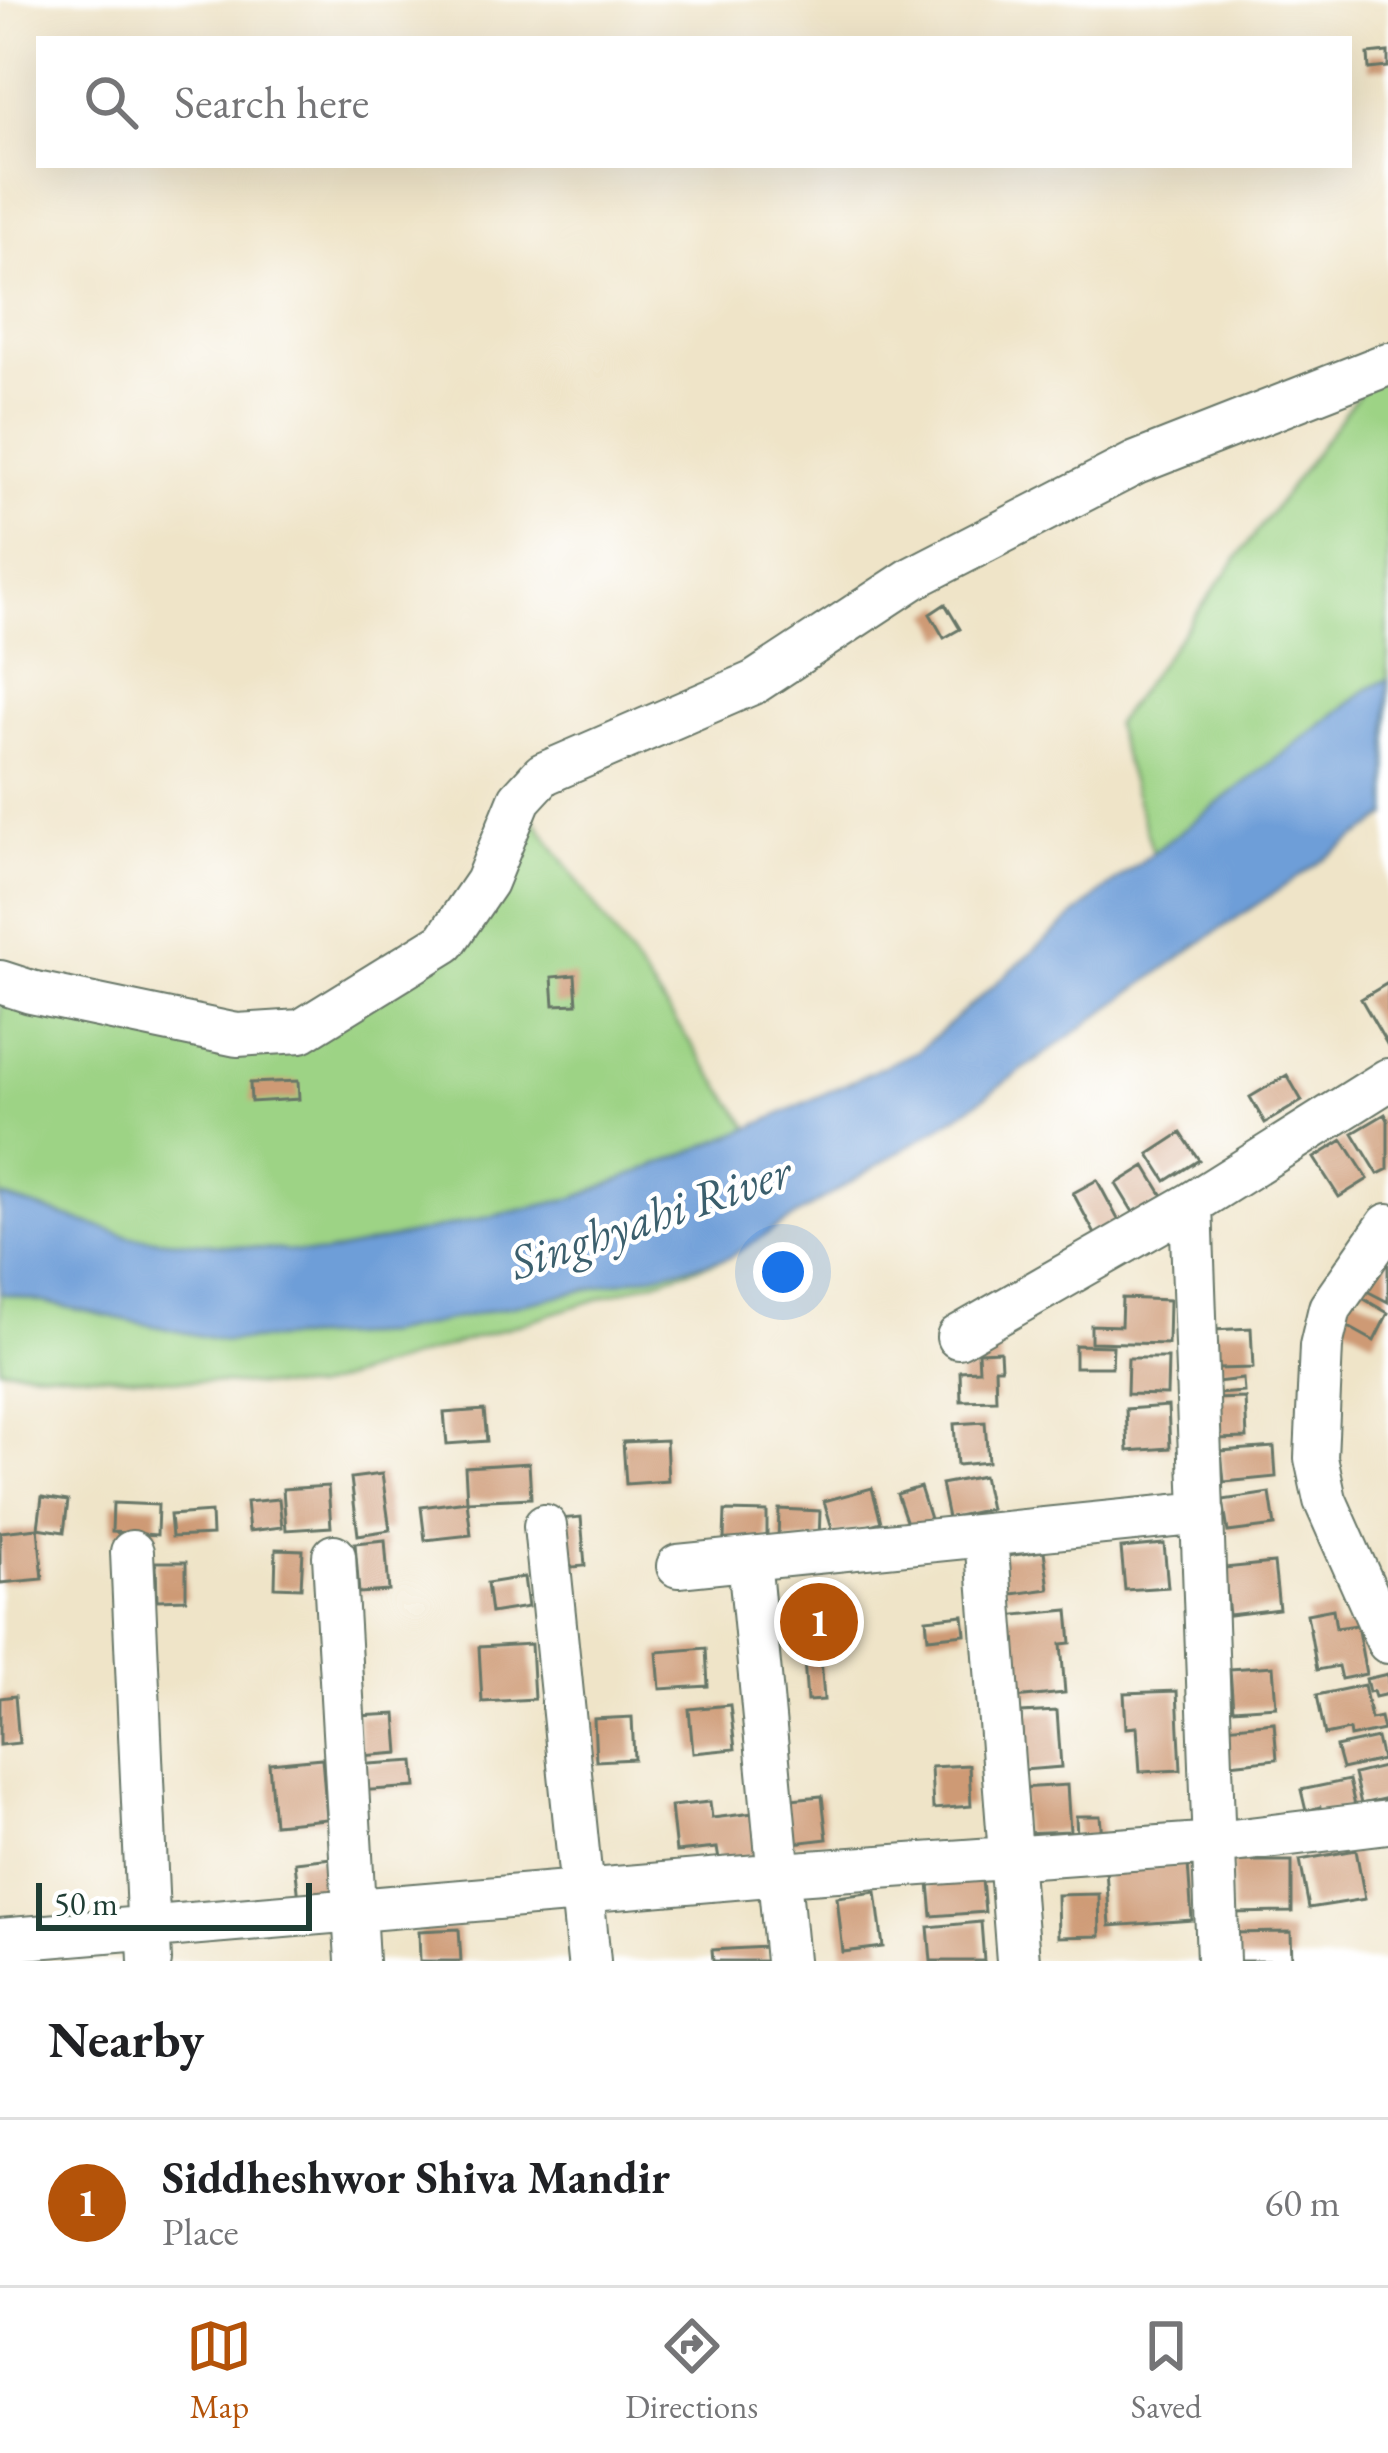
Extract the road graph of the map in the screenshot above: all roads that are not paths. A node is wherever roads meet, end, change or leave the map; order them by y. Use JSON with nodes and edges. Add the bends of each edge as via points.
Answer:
{"nodes":[{"id":1,"x":1388,"y":364,"type":"edge"},
{"id":2,"x":0,"y":982,"type":"edge"},
{"id":3,"x":1388,"y":1080,"type":"edge"},
{"id":4,"x":1191,"y":1204,"type":"junction"},
{"id":5,"x":1388,"y":1226,"type":"edge"},
{"id":6,"x":958,"y":1337,"type":"dead end"},
{"id":7,"x":1203,"y":1513,"type":"junction"},
{"id":8,"x":544,"y":1526,"type":"dead end"},
{"id":9,"x":986,"y":1536,"type":"junction"},
{"id":10,"x":132,"y":1552,"type":"dead end"},
{"id":11,"x":334,"y":1556,"type":"dead end"},
{"id":12,"x":749,"y":1558,"type":"junction"},
{"id":13,"x":678,"y":1566,"type":"dead end"},
{"id":14,"x":1388,"y":1642,"type":"edge"},
{"id":15,"x":1388,"y":1822,"type":"edge"},
{"id":16,"x":1216,"y":1843,"type":"junction"},
{"id":17,"x":1010,"y":1857,"type":"junction"},
{"id":18,"x":781,"y":1874,"type":"junction"},
{"id":19,"x":585,"y":1890,"type":"junction"},
{"id":20,"x":353,"y":1910,"type":"junction"},
{"id":21,"x":0,"y":1940,"type":"edge"},
{"id":22,"x":149,"y":1944,"type":"edge"},
{"id":23,"x":357,"y":1961,"type":"edge"},
{"id":24,"x":589,"y":1961,"type":"edge"},
{"id":25,"x":787,"y":1961,"type":"edge"},
{"id":26,"x":1018,"y":1961,"type":"edge"},
{"id":27,"x":1218,"y":1961,"type":"edge"}],
"edges":[{"from":1,"to":2,"type":"street","via":[[1136,463],[914,578],[755,682],[543,774],[520,799],[486,882],[445,942],[301,1031],[237,1035]]},
{"from":3,"to":4,"type":"street"},
{"from":4,"to":6,"type":"street"},
{"from":4,"to":7,"type":"street"},
{"from":5,"to":14,"type":"street","via":[[1330,1308],[1316,1457],[1325,1500]]},
{"from":7,"to":9,"type":"street"},
{"from":7,"to":16,"type":"street"},
{"from":8,"to":19,"type":"street"},
{"from":9,"to":12,"type":"street"},
{"from":9,"to":17,"type":"street"},
{"from":10,"to":22,"type":"street"},
{"from":11,"to":20,"type":"street"},
{"from":12,"to":13,"type":"street"},
{"from":12,"to":18,"type":"street"},
{"from":15,"to":16,"type":"street"},
{"from":16,"to":17,"type":"street"},
{"from":16,"to":27,"type":"street"},
{"from":17,"to":18,"type":"street"},
{"from":17,"to":26,"type":"street"},
{"from":18,"to":19,"type":"street"},
{"from":18,"to":25,"type":"street"},
{"from":19,"to":20,"type":"street"},
{"from":19,"to":24,"type":"street"},
{"from":20,"to":22,"type":"street"},
{"from":20,"to":23,"type":"street"},
{"from":21,"to":22,"type":"street"}]}
